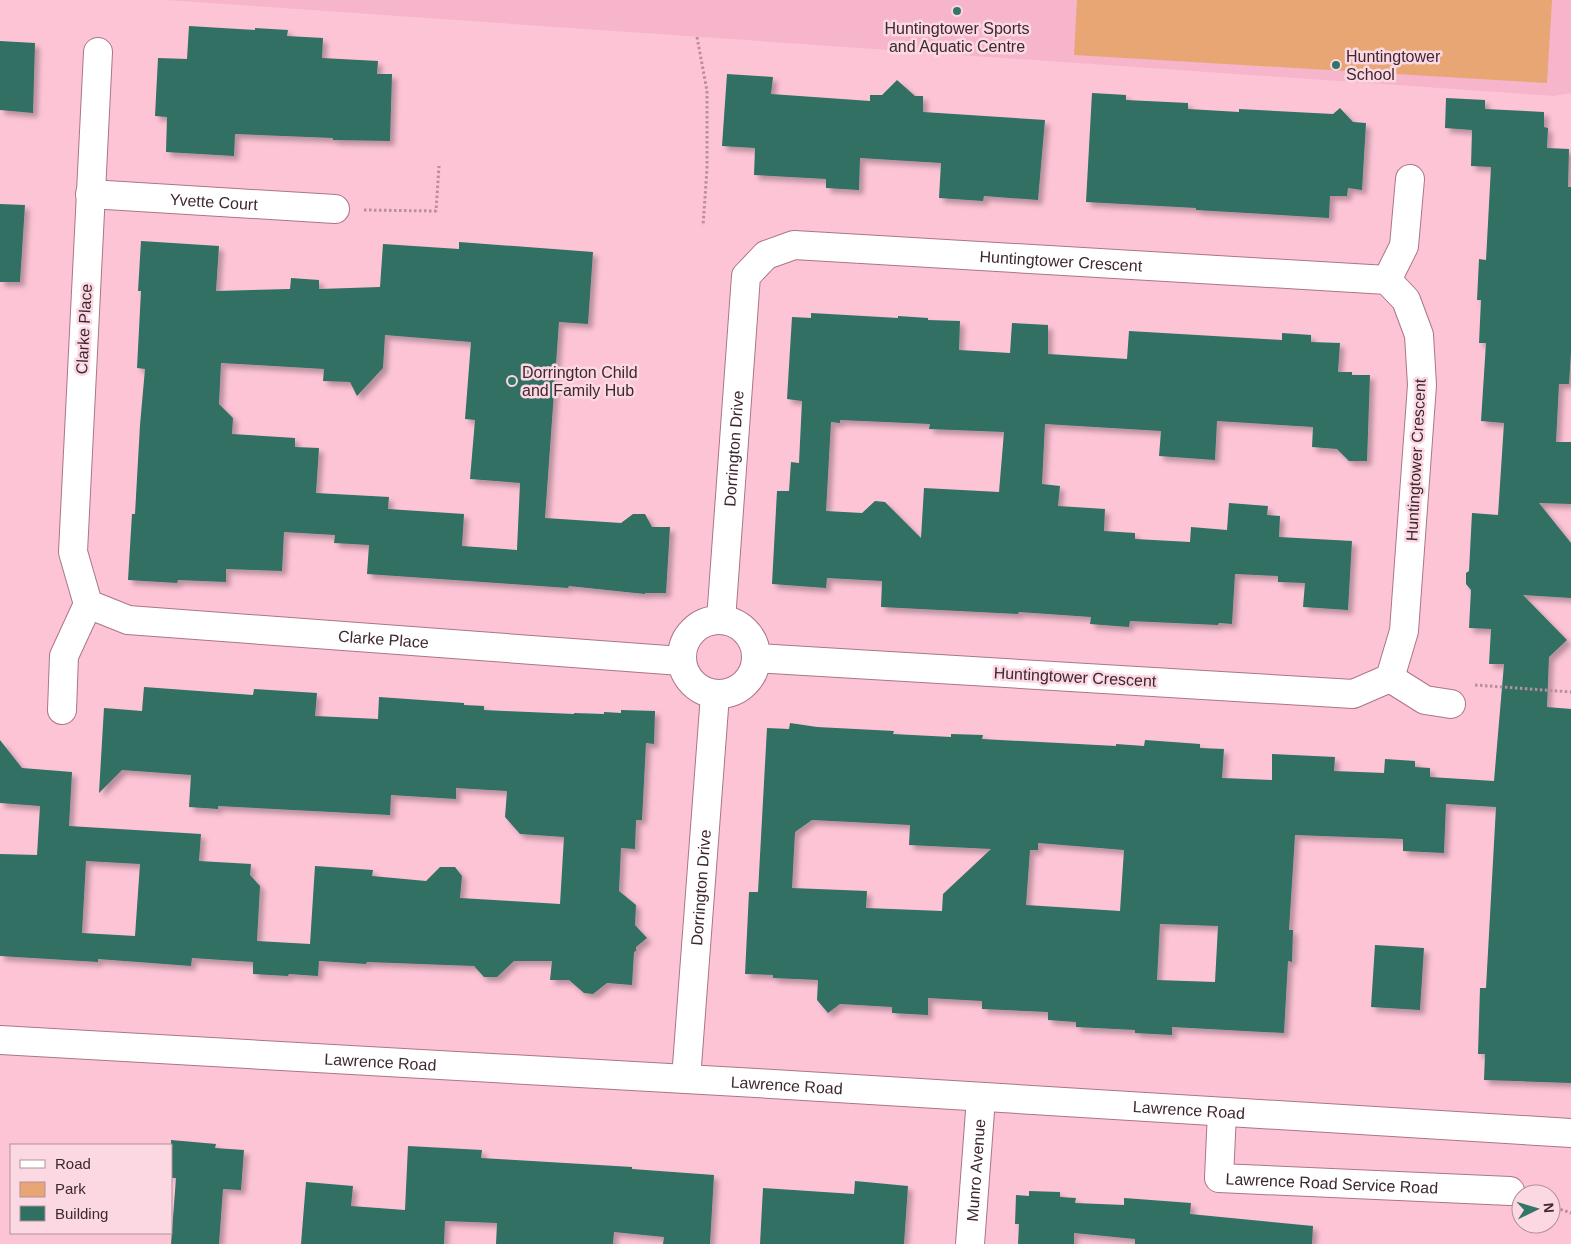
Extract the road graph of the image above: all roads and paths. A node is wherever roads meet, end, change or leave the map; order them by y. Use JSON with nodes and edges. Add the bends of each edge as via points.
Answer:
{"nodes":[{"id":1,"x":697,"y":36,"type":"dead end"},
{"id":2,"x":98,"y":52,"type":"dead end"},
{"id":3,"x":439,"y":166,"type":"dead end"},
{"id":4,"x":1410,"y":179,"type":"dead end"},
{"id":5,"x":90,"y":194,"type":"junction"},
{"id":6,"x":336,"y":209,"type":"joint"},
{"id":7,"x":704,"y":226,"type":"dead end"},
{"id":8,"x":746,"y":276,"type":"joint"},
{"id":9,"x":1387,"y":280,"type":"junction"},
{"id":10,"x":88,"y":604,"type":"junction"},
{"id":11,"x":721,"y":620,"type":"junction"},
{"id":12,"x":756,"y":658,"type":"junction"},
{"id":13,"x":682,"y":660,"type":"junction"},
{"id":14,"x":1390,"y":678,"type":"junction"},
{"id":15,"x":1571,"y":692,"type":"edge"},
{"id":16,"x":1459,"y":694,"type":"joint"},
{"id":17,"x":715,"y":695,"type":"junction"},
{"id":18,"x":62,"y":710,"type":"dead end"},
{"id":19,"x":0,"y":1040,"type":"edge"},
{"id":20,"x":686,"y":1079,"type":"junction"},
{"id":21,"x":981,"y":1098,"type":"junction"},
{"id":22,"x":1222,"y":1112,"type":"junction"},
{"id":23,"x":1571,"y":1133,"type":"edge"},
{"id":24,"x":1510,"y":1190,"type":"dead end"},
{"id":25,"x":970,"y":1244,"type":"edge"}],
"edges":[{"from":1,"to":7,"type":"path","via":[[707,91]]},
{"from":2,"to":5,"type":"street","name":"Clarke Place"},
{"from":3,"to":6,"type":"path","via":[[436,212]]},
{"from":4,"to":9,"type":"street","via":[[1404,246]]},
{"from":5,"to":6,"type":"street","name":"Yvette Court"},
{"from":5,"to":10,"type":"street","name":"Clarke Place","via":[[73,552]]},
{"from":8,"to":9,"type":"street","name":"Huntingtower Crescent","via":[[766,255],[794,245]]},
{"from":8,"to":11,"type":"street","name":"Dorrington Drive"},
{"from":9,"to":14,"type":"street","name":"Huntingtower Crescent","via":[[1406,300],[1419,335],[1422,385],[1404,631]]},
{"from":10,"to":13,"type":"street","name":"Clarke Place","via":[[128,620]]},
{"from":10,"to":18,"type":"street","via":[[64,656]]},
{"from":11,"to":12,"type":"street","via":[[745,630]]},
{"from":11,"to":13,"type":"street","via":[[704,622],[693,630],[685,640]]},
{"from":12,"to":14,"type":"street","name":"Huntingtower Crescent","via":[[1353,694]]},
{"from":12,"to":17,"type":"street","via":[[747,682],[737,690]]},
{"from":13,"to":17,"type":"street","via":[[692,684]]},
{"from":14,"to":16,"type":"street","via":[[1425,700]]},
{"from":15,"to":16,"type":"path"},
{"from":17,"to":20,"type":"street","name":"Dorrington Drive"},
{"from":19,"to":20,"type":"street","name":"Lawrence Road"},
{"from":20,"to":21,"type":"street","name":"Lawrence Road"},
{"from":21,"to":22,"type":"street","name":"Lawrence Road"},
{"from":21,"to":25,"type":"street","name":"Munro Avenue"},
{"from":22,"to":23,"type":"street","name":"Lawrence Road"},
{"from":22,"to":24,"type":"street","name":"Lawrence Road Service Road","via":[[1219,1178]]}]}
